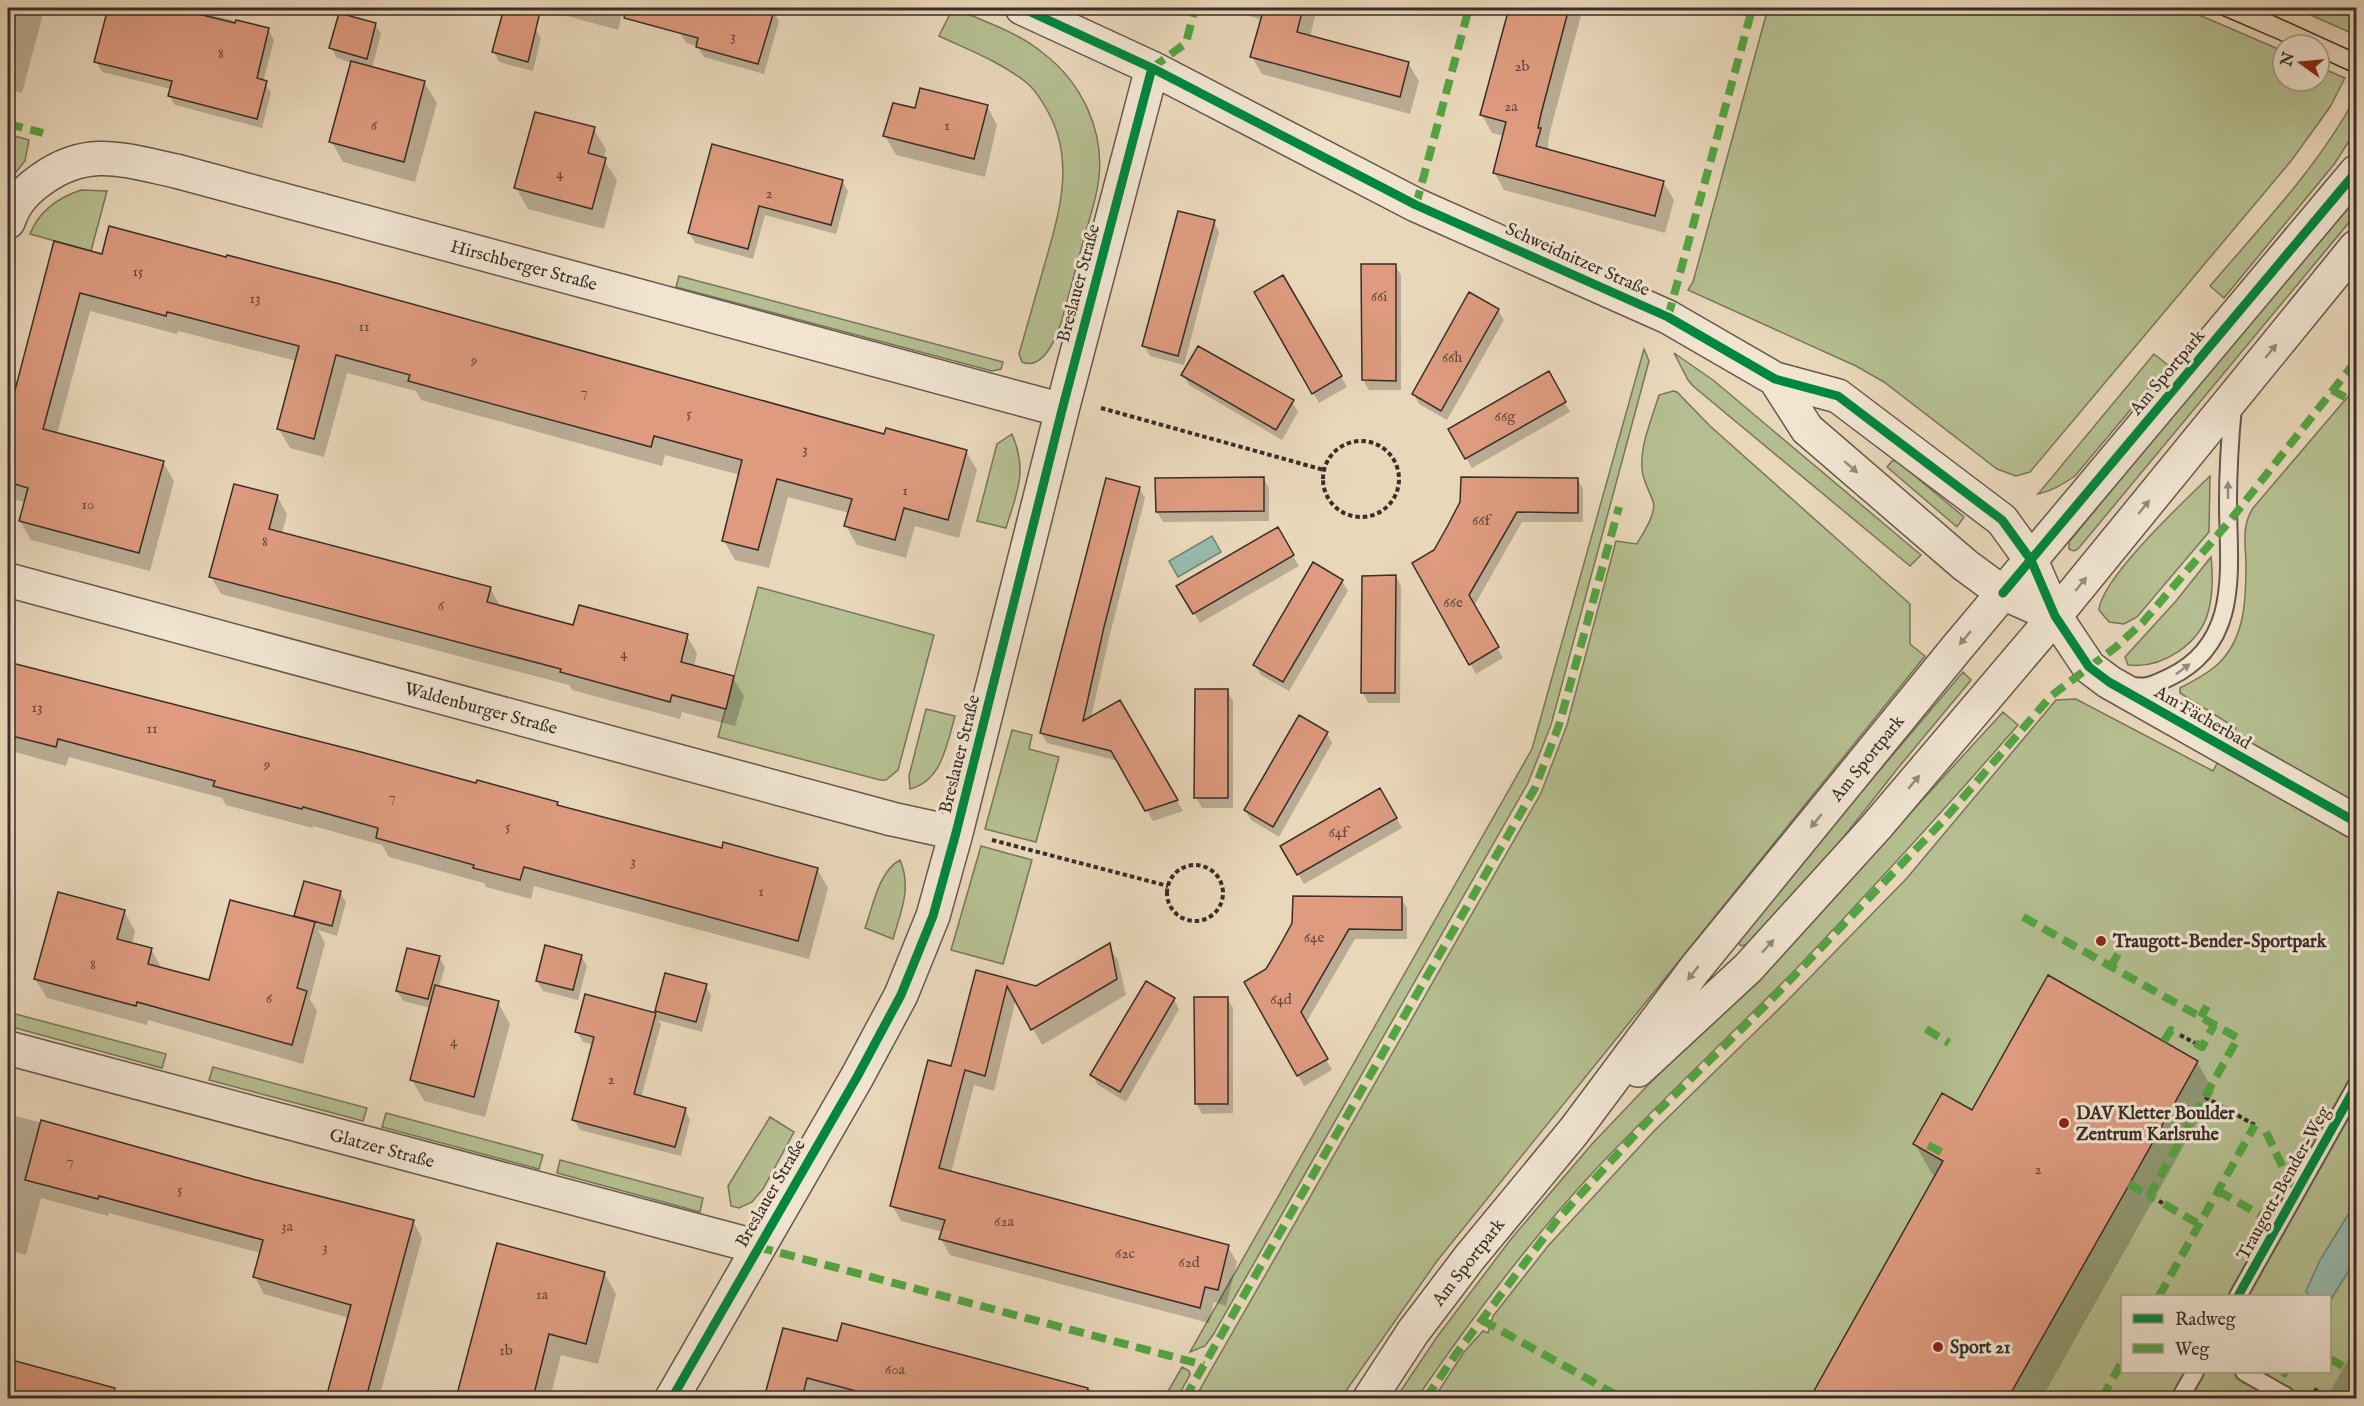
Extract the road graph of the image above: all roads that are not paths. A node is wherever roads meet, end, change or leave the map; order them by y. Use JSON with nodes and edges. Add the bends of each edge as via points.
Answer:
{"nodes":[{"id":1,"x":1022,"y":8,"type":"edge"},
{"id":2,"x":1152,"y":68,"type":"junction"},
{"id":3,"x":2356,"y":172,"type":"edge"},
{"id":4,"x":8,"y":222,"type":"edge"},
{"id":5,"x":2356,"y":247,"type":"edge"},
{"id":6,"x":1775,"y":379,"type":"junction"},
{"id":7,"x":2234,"y":396,"type":"junction"},
{"id":8,"x":1062,"y":410,"type":"junction"},
{"id":9,"x":2031,"y":560,"type":"junction"},
{"id":10,"x":8,"y":580,"type":"edge"},
{"id":11,"x":2003,"y":593,"type":"junction"},
{"id":12,"x":2055,"y":616,"type":"junction"},
{"id":13,"x":2109,"y":682,"type":"junction"},
{"id":14,"x":2356,"y":822,"type":"edge"},
{"id":15,"x":956,"y":833,"type":"junction"},
{"id":16,"x":8,"y":1048,"type":"edge"},
{"id":17,"x":2356,"y":1086,"type":"edge"},
{"id":18,"x":1574,"y":1131,"type":"junction"},
{"id":19,"x":758,"y":1248,"type":"junction"},
{"id":20,"x":2239,"y":1295,"type":"edge"},
{"id":21,"x":2194,"y":1373,"type":"edge"},
{"id":22,"x":2247,"y":1373,"type":"edge"},
{"id":23,"x":2286,"y":1396,"type":"dead end"},
{"id":24,"x":672,"y":1398,"type":"edge"},
{"id":25,"x":1370,"y":1398,"type":"edge"},
{"id":26,"x":2180,"y":1398,"type":"edge"}],
"edges":[{"from":1,"to":2,"type":"street","name":"Schweidnitzer Straße"},
{"from":2,"to":6,"type":"street","name":"Schweidnitzer Straße","via":[[1416,205],[1668,317]]},
{"from":2,"to":8,"type":"street","name":"Breslauer Straße"},
{"from":3,"to":9,"type":"street","name":"Am Sportpark"},
{"from":4,"to":8,"type":"street","name":"Hirschberger Straße","via":[[25,190],[55,169],[77,159],[116,158]]},
{"from":7,"to":5,"type":"street","name":"Am Sportpark","one_way":true},
{"from":6,"to":9,"type":"street","name":"Schweidnitzer Straße","via":[[1838,396],[2002,520]]},
{"from":6,"to":11,"type":"street","name":"Schweidnitzer Straße","one_way":true,"via":[[1807,429]]},
{"from":12,"to":7,"type":"street","name":"Am Sportpark","one_way":true},
{"from":13,"to":7,"type":"lane","one_way":true,"via":[[2144,688],[2178,673],[2206,650],[2224,616],[2230,581],[2228,467]]},
{"from":8,"to":15,"type":"street","name":"Breslauer Straße"},
{"from":9,"to":11,"type":"street","name":"Am Sportpark"},
{"from":9,"to":12,"type":"street","name":"Schweidnitzer Straße"},
{"from":10,"to":15,"type":"street","name":"Waldenburger Straße"},
{"from":11,"to":12,"type":"street","name":"Schweidnitzer Straße"},
{"from":11,"to":18,"type":"street","name":"Am Sportpark","one_way":true,"via":[[1695,969]]},
{"from":12,"to":13,"type":"street","name":"Am Fächerbad","via":[[2089,667]]},
{"from":18,"to":12,"type":"street","name":"Am Sportpark","one_way":true,"via":[[1748,968],[1876,827]]},
{"from":13,"to":14,"type":"street","name":"Am Fächerbad"},
{"from":15,"to":19,"type":"street","name":"Breslauer Straße","via":[[933,916],[901,995]]},
{"from":16,"to":19,"type":"street","name":"Glatzer Straße"},
{"from":17,"to":20,"type":"lane","name":"Traugott-Bender-Weg"},
{"from":18,"to":25,"type":"street","name":"Am Sportpark","via":[[1470,1257],[1413,1332]]},
{"from":19,"to":24,"type":"street","name":"Breslauer Straße"},
{"from":21,"to":26,"type":"lane"},
{"from":22,"to":23,"type":"lane"}]}
